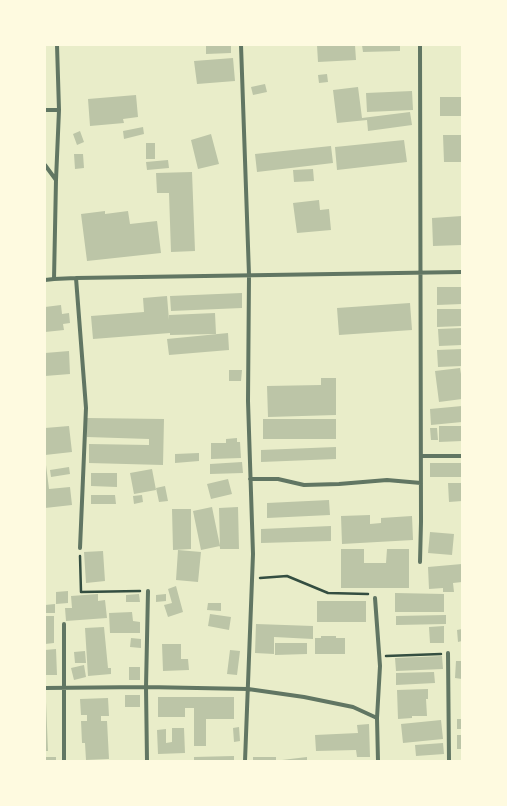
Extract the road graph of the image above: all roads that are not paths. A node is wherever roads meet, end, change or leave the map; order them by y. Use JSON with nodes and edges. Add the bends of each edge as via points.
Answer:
{"nodes":[{"id":1,"x":57,"y":45,"type":"edge"},
{"id":2,"x":241,"y":45,"type":"edge"},
{"id":3,"x":420,"y":45,"type":"edge"},
{"id":4,"x":45,"y":110,"type":"edge"},
{"id":5,"x":59,"y":110,"type":"junction"},
{"id":6,"x":45,"y":164,"type":"edge"},
{"id":7,"x":56,"y":180,"type":"junction"},
{"id":8,"x":462,"y":272,"type":"edge"},
{"id":9,"x":421,"y":273,"type":"junction"},
{"id":10,"x":249,"y":275,"type":"junction"},
{"id":11,"x":76,"y":278,"type":"junction"},
{"id":12,"x":54,"y":279,"type":"junction"},
{"id":13,"x":45,"y":280,"type":"edge"},
{"id":14,"x":421,"y":456,"type":"junction"},
{"id":15,"x":462,"y":456,"type":"edge"},
{"id":16,"x":250,"y":479,"type":"junction"},
{"id":17,"x":421,"y":483,"type":"junction"},
{"id":18,"x":80,"y":548,"type":"road end"},
{"id":19,"x":420,"y":562,"type":"dead end"},
{"id":20,"x":148,"y":591,"type":"road end"},
{"id":21,"x":375,"y":598,"type":"road end"},
{"id":22,"x":64,"y":624,"type":"dead end"},
{"id":23,"x":448,"y":654,"type":"road end"},
{"id":24,"x":146,"y":687,"type":"junction"},
{"id":25,"x":45,"y":688,"type":"edge"},
{"id":26,"x":64,"y":688,"type":"junction"},
{"id":27,"x":248,"y":689,"type":"junction"},
{"id":28,"x":377,"y":718,"type":"junction"},
{"id":29,"x":64,"y":761,"type":"edge"},
{"id":30,"x":147,"y":761,"type":"edge"},
{"id":31,"x":244,"y":761,"type":"edge"},
{"id":32,"x":378,"y":761,"type":"edge"},
{"id":33,"x":449,"y":761,"type":"edge"}],
"edges":[{"from":1,"to":5,"type":"street"},
{"from":2,"to":10,"type":"street"},
{"from":3,"to":9,"type":"street"},
{"from":4,"to":5,"type":"street"},
{"from":5,"to":7,"type":"street"},
{"from":6,"to":7,"type":"street"},
{"from":7,"to":12,"type":"street"},
{"from":8,"to":9,"type":"street"},
{"from":9,"to":10,"type":"street"},
{"from":9,"to":14,"type":"street"},
{"from":10,"to":11,"type":"street"},
{"from":10,"to":16,"type":"street"},
{"from":11,"to":12,"type":"street"},
{"from":11,"to":18,"type":"street","via":[[86,408]]},
{"from":12,"to":13,"type":"street"},
{"from":14,"to":15,"type":"street"},
{"from":14,"to":17,"type":"street"},
{"from":16,"to":17,"type":"street","via":[[278,479],[304,485],[387,480]]},
{"from":16,"to":27,"type":"street","via":[[253,554]]},
{"from":17,"to":19,"type":"street"},
{"from":20,"to":24,"type":"street"},
{"from":21,"to":28,"type":"street","via":[[380,656]]},
{"from":22,"to":26,"type":"street"},
{"from":23,"to":33,"type":"street"},
{"from":24,"to":26,"type":"street"},
{"from":24,"to":27,"type":"street"},
{"from":24,"to":30,"type":"street"},
{"from":25,"to":26,"type":"street"},
{"from":26,"to":29,"type":"street"},
{"from":27,"to":28,"type":"street","via":[[353,707]]},
{"from":27,"to":31,"type":"street"},
{"from":28,"to":32,"type":"street"}]}
